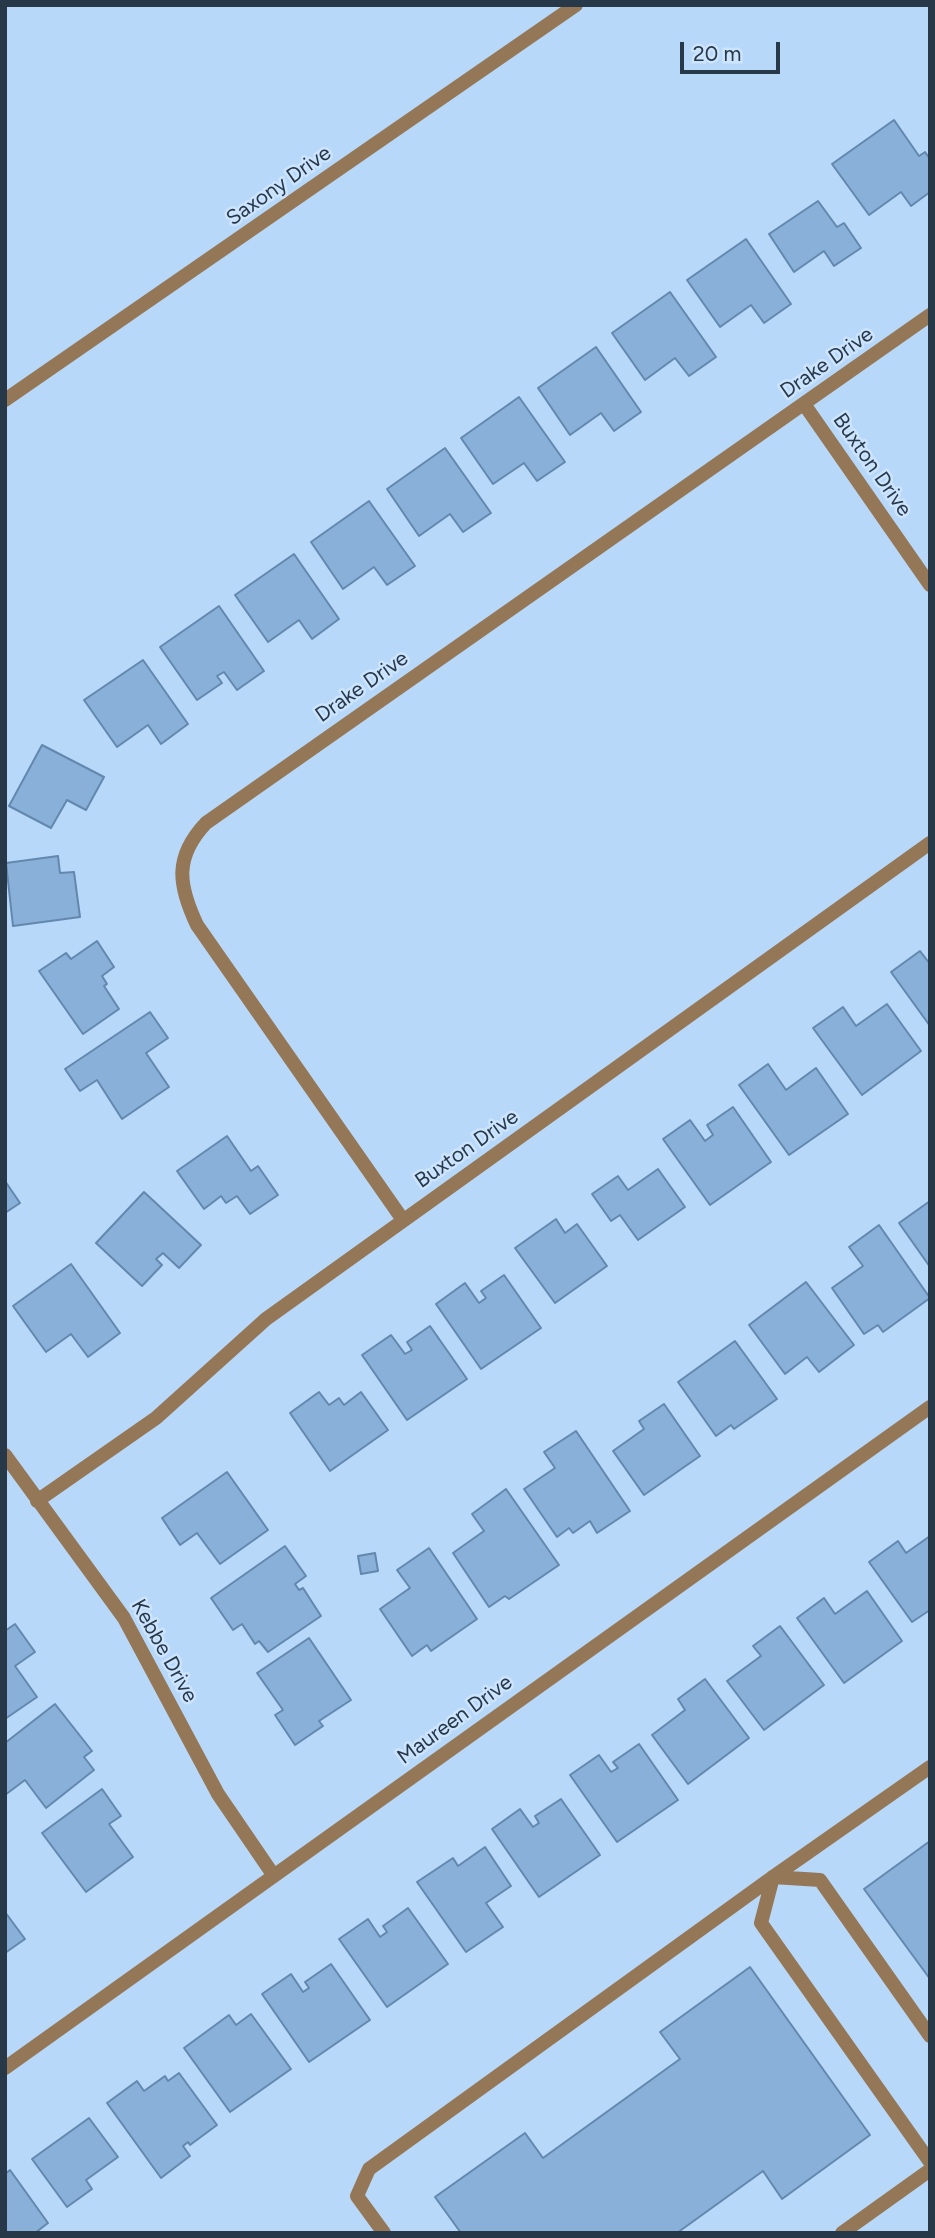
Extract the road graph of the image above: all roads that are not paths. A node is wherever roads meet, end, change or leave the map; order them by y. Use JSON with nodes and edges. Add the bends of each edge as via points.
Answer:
{"nodes":[{"id":1,"x":576,"y":5,"type":"edge"},
{"id":2,"x":930,"y":315,"type":"edge"},
{"id":3,"x":5,"y":400,"type":"edge"},
{"id":4,"x":804,"y":404,"type":"junction"},
{"id":5,"x":930,"y":585,"type":"edge"},
{"id":6,"x":930,"y":843,"type":"edge"},
{"id":7,"x":403,"y":1220,"type":"junction"},
{"id":8,"x":930,"y":1407,"type":"edge"},
{"id":9,"x":5,"y":1455,"type":"edge"},
{"id":10,"x":37,"y":1501,"type":"junction"},
{"id":11,"x":930,"y":1767,"type":"edge"},
{"id":12,"x":274,"y":1876,"type":"junction"},
{"id":13,"x":773,"y":1877,"type":"junction"},
{"id":14,"x":930,"y":2036,"type":"edge"},
{"id":15,"x":5,"y":2068,"type":"edge"},
{"id":16,"x":930,"y":2162,"type":"edge"},
{"id":17,"x":930,"y":2170,"type":"edge"},
{"id":18,"x":384,"y":2233,"type":"edge"},
{"id":19,"x":842,"y":2233,"type":"edge"}],
"edges":[{"from":1,"to":3,"type":"street","name":"Saxony Drive"},
{"from":2,"to":4,"type":"street","name":"Drake Drive"},
{"from":4,"to":5,"type":"street","name":"Buxton Drive"},
{"from":4,"to":7,"type":"street","name":"Drake Drive","via":[[205,822],[185,852],[184,891],[197,925]]},
{"from":6,"to":7,"type":"street","name":"Buxton Drive"},
{"from":7,"to":10,"type":"street","name":"Buxton Drive","via":[[266,1319],[156,1418]]},
{"from":8,"to":12,"type":"street","name":"Maureen Drive"},
{"from":9,"to":10,"type":"street","name":"Kebbe Drive"},
{"from":10,"to":12,"type":"street","name":"Kebbe Drive","via":[[124,1618],[218,1794]]},
{"from":11,"to":13,"type":"street"},
{"from":12,"to":15,"type":"street","name":"Maureen Drive"},
{"from":13,"to":14,"type":"street","via":[[820,1880]]},
{"from":13,"to":16,"type":"street","via":[[761,1923]]},
{"from":13,"to":18,"type":"street","via":[[369,2169],[357,2196]]},
{"from":17,"to":19,"type":"street"}]}
